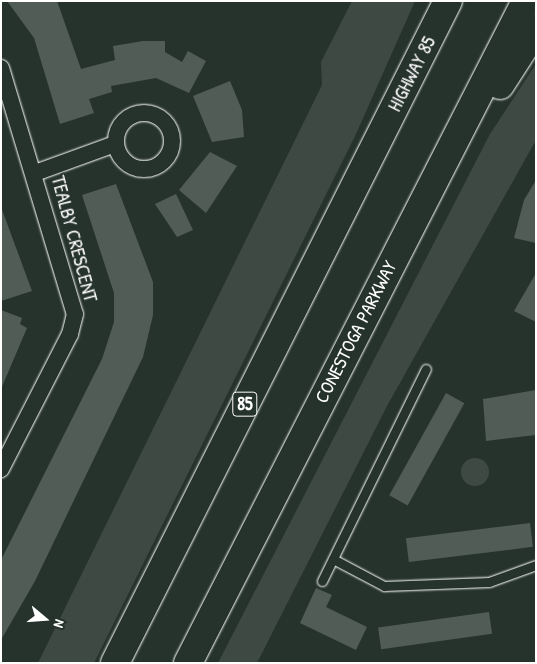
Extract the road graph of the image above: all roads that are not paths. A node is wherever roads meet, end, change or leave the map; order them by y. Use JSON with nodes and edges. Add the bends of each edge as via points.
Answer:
{"nodes":[{"id":1,"x":435,"y":1,"type":"edge"},
{"id":2,"x":448,"y":1,"type":"edge"},
{"id":3,"x":526,"y":1,"type":"edge"},
{"id":4,"x":536,"y":30,"type":"edge"},
{"id":5,"x":1,"y":68,"type":"edge"},
{"id":6,"x":115,"y":144,"type":"dead end"},
{"id":7,"x":376,"y":146,"type":"junction"},
{"id":8,"x":35,"y":172,"type":"junction"},
{"id":9,"x":403,"y":239,"type":"junction"},
{"id":10,"x":426,"y":369,"type":"dead end"},
{"id":11,"x":1,"y":469,"type":"edge"},
{"id":12,"x":333,"y":559,"type":"junction"},
{"id":13,"x":536,"y":565,"type":"edge"},
{"id":14,"x":322,"y":581,"type":"dead end"},
{"id":15,"x":115,"y":663,"type":"edge"},
{"id":16,"x":188,"y":663,"type":"edge"}],
"edges":[{"from":1,"to":7,"type":"highway"},
{"from":2,"to":7,"type":"highway","name":"HIGHWAY 85","number":"85"},
{"from":3,"to":9,"type":"highway","name":"CONESTOGA PARKWAY"},
{"from":4,"to":9,"type":"highway"},
{"from":5,"to":8,"type":"street","name":"TEALBY CRESCENT"},
{"from":6,"to":8,"type":"street"},
{"from":7,"to":15,"type":"highway","number":"85"},
{"from":8,"to":11,"type":"street","name":"TEALBY CRESCENT","via":[[75,314],[70,334]]},
{"from":9,"to":16,"type":"highway","name":"CONESTOGA PARKWAY"},
{"from":10,"to":12,"type":"lane"},
{"from":12,"to":13,"type":"lane","via":[[384,586],[490,582]]},
{"from":12,"to":14,"type":"lane"}]}
